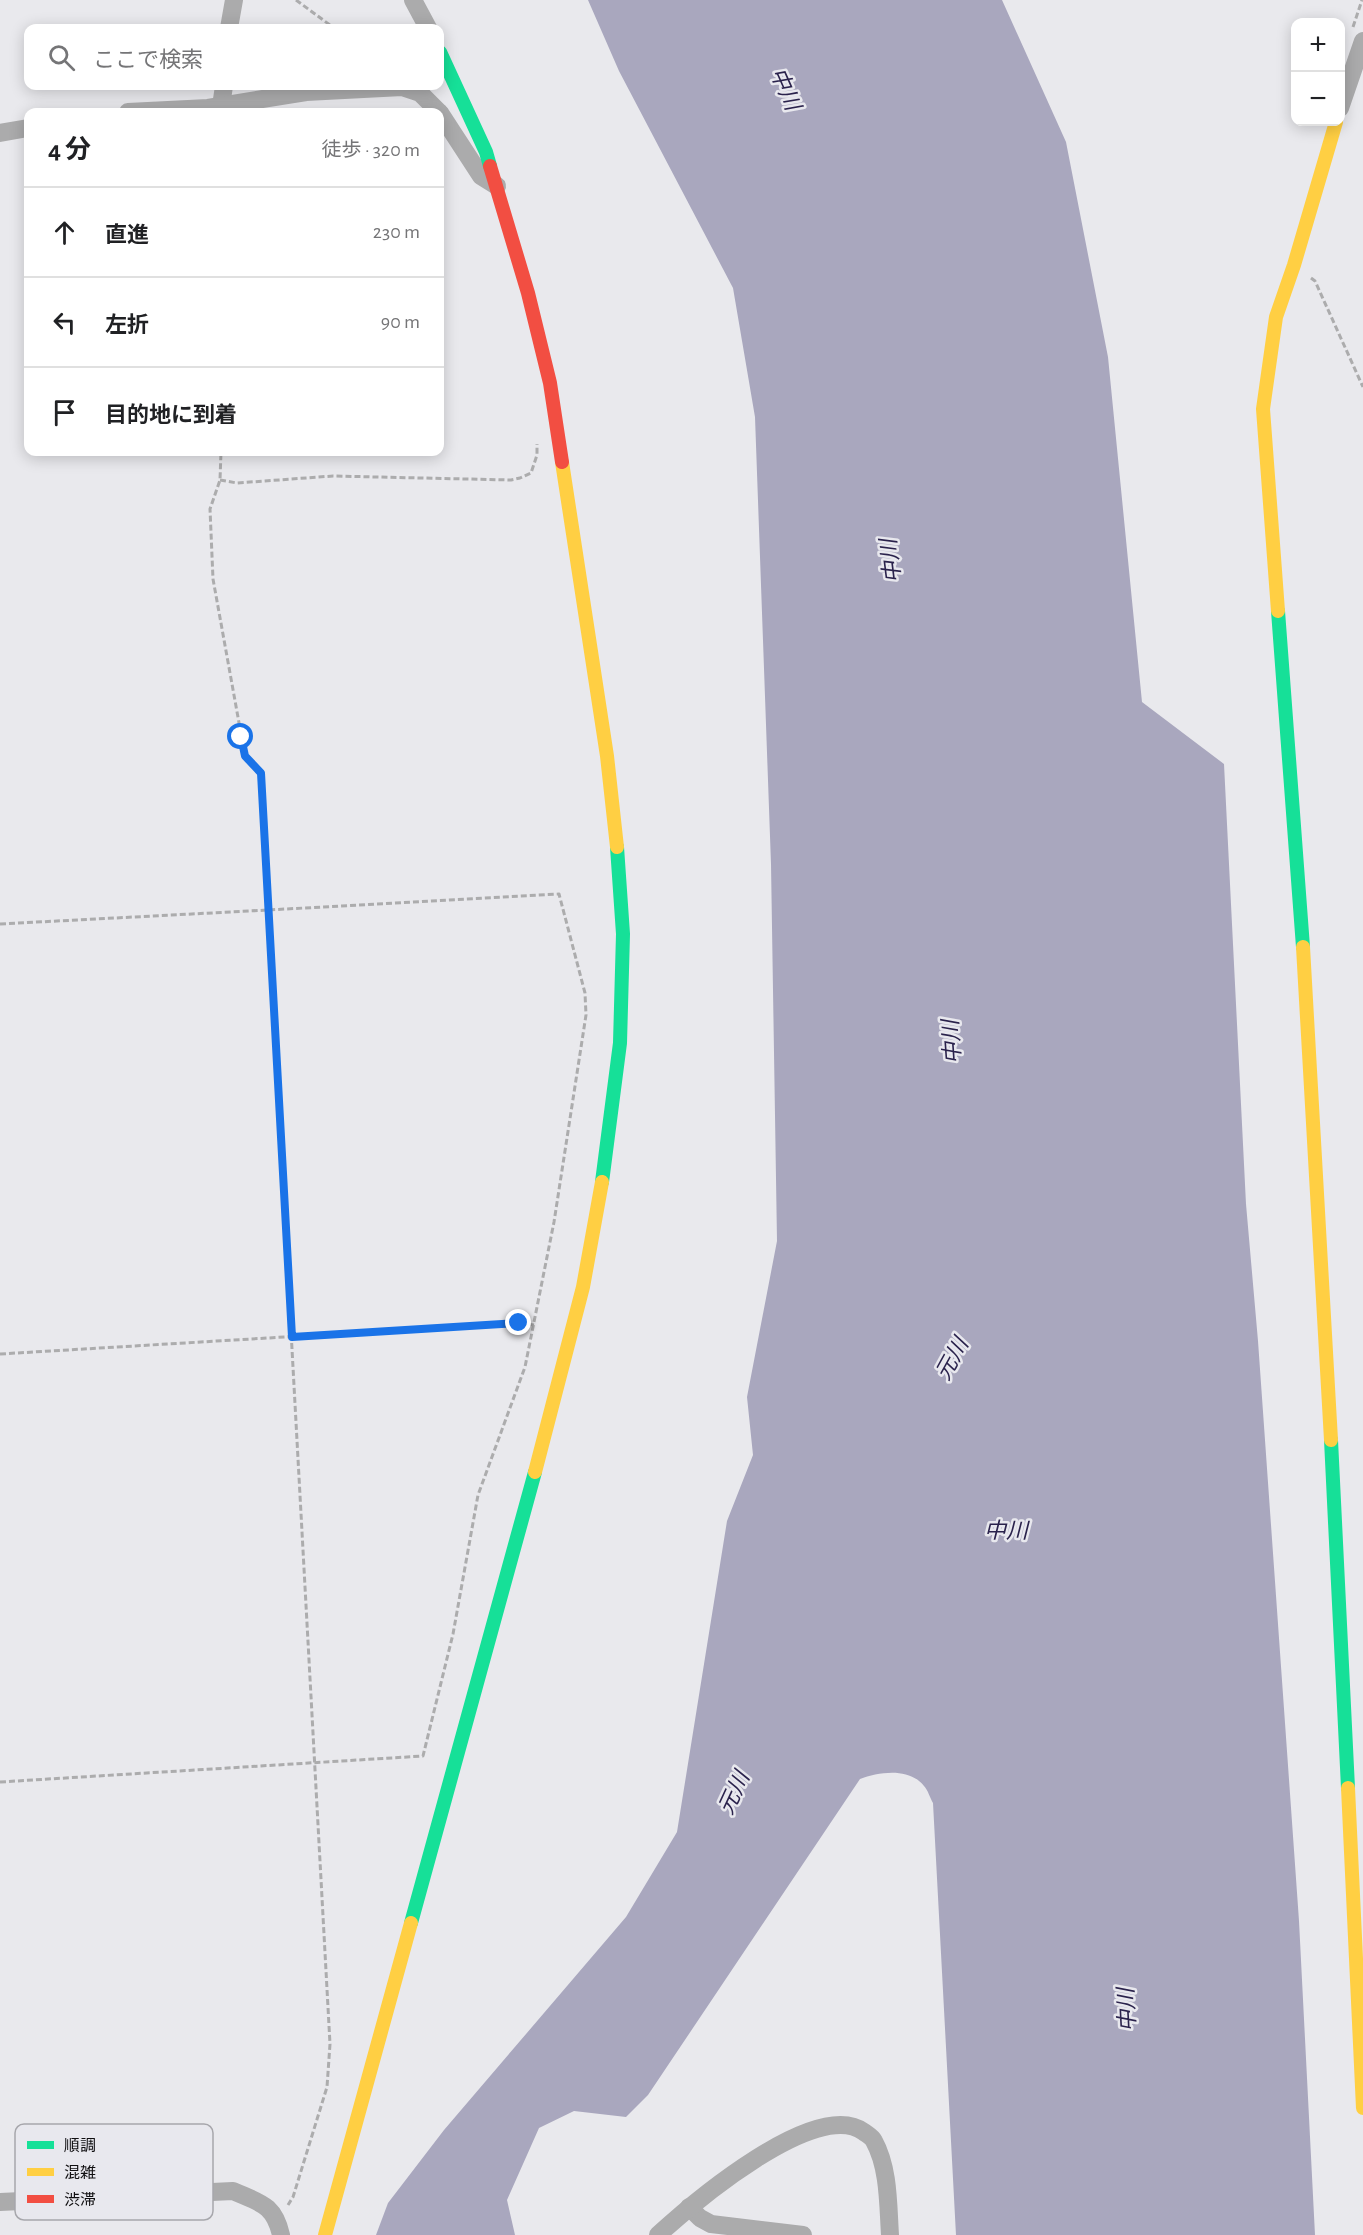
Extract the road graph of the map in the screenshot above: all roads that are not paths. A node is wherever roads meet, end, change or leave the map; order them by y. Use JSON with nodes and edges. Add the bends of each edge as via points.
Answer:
{"nodes":[{"id":1,"x":234,"y":0,"type":"edge"},
{"id":2,"x":413,"y":0,"type":"edge"},
{"id":3,"x":230,"y":24,"type":"edge"},
{"id":4,"x":426,"y":24,"type":"edge"},
{"id":5,"x":1363,"y":41,"type":"edge"},
{"id":6,"x":444,"y":61,"type":"edge"},
{"id":7,"x":223,"y":90,"type":"edge"},
{"id":8,"x":344,"y":90,"type":"edge"},
{"id":9,"x":414,"y":90,"type":"edge"},
{"id":10,"x":1345,"y":96,"type":"edge"},
{"id":11,"x":221,"y":106,"type":"junction"},
{"id":12,"x":190,"y":108,"type":"edge"},
{"id":13,"x":434,"y":108,"type":"edge"},
{"id":14,"x":444,"y":120,"type":"edge"},
{"id":15,"x":1335,"y":126,"type":"edge"},
{"id":16,"x":24,"y":129,"type":"edge"},
{"id":17,"x":0,"y":133,"type":"edge"},
{"id":18,"x":496,"y":186,"type":"junction"},
{"id":19,"x":1363,"y":2108,"type":"edge"},
{"id":20,"x":213,"y":2192,"type":"edge"},
{"id":21,"x":15,"y":2201,"type":"edge"},
{"id":22,"x":0,"y":2202,"type":"edge"},
{"id":23,"x":689,"y":2207,"type":"junction"},
{"id":24,"x":279,"y":2226,"type":"edge"},
{"id":25,"x":782,"y":2234,"type":"edge"},
{"id":26,"x":325,"y":2235,"type":"edge"},
{"id":27,"x":658,"y":2235,"type":"edge"},
{"id":28,"x":803,"y":2235,"type":"edge"},
{"id":29,"x":890,"y":2235,"type":"edge"}],
"edges":[{"from":1,"to":3,"type":"street"},
{"from":2,"to":4,"type":"street"},
{"from":5,"to":10,"type":"street"},
{"from":6,"to":18,"type":"street","via":[[486,152]]},
{"from":7,"to":11,"type":"street"},
{"from":8,"to":11,"type":"street"},
{"from":9,"to":13,"type":"street"},
{"from":11,"to":12,"type":"street"},
{"from":14,"to":18,"type":"street","via":[[481,176]]},
{"from":15,"to":19,"type":"street","via":[[1276,317],[1263,409],[1307,998]]},
{"from":16,"to":17,"type":"street"},
{"from":18,"to":26,"type":"street","via":[[550,383],[606,756],[623,934],[620,1044],[583,1287],[560,1380]]},
{"from":20,"to":24,"type":"street","via":[[233,2191],[259,2202]]},
{"from":21,"to":22,"type":"street"},
{"from":23,"to":25,"type":"street","via":[[711,2223]]},
{"from":23,"to":27,"type":"street"},
{"from":23,"to":29,"type":"street","via":[[718,2183],[781,2144],[817,2128],[856,2126],[873,2139],[884,2166]]},
{"from":25,"to":28,"type":"street"}]}
